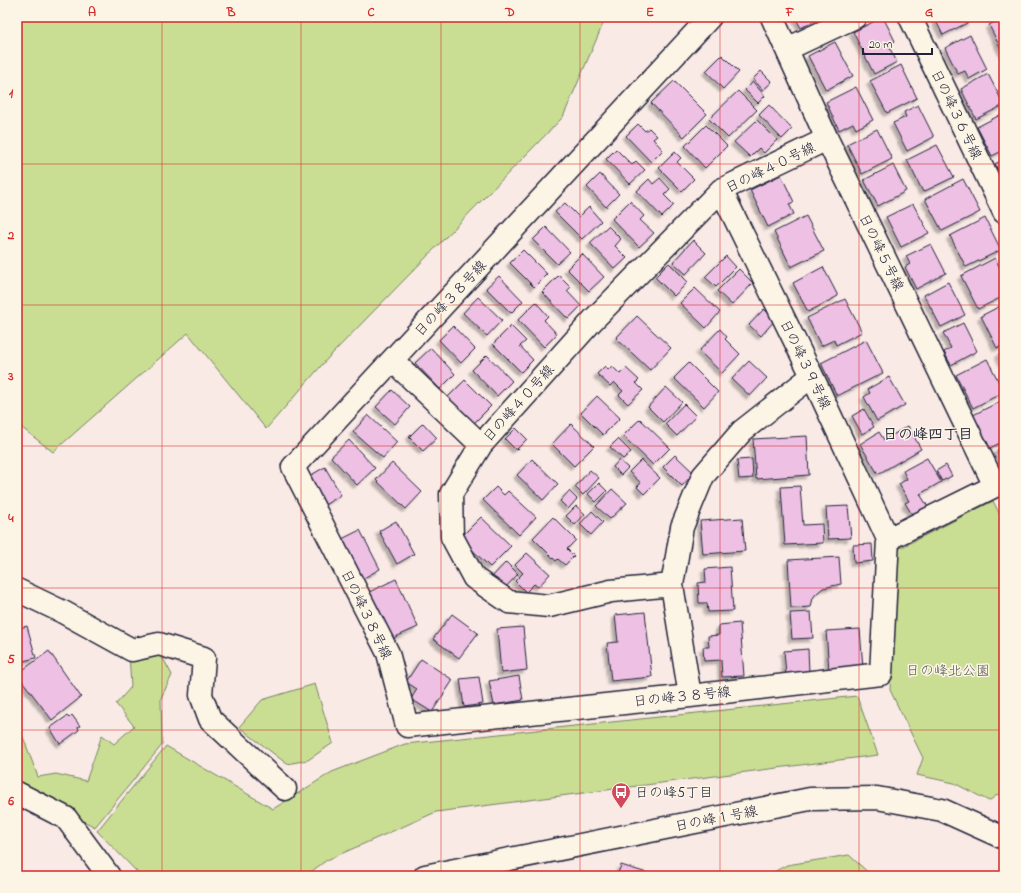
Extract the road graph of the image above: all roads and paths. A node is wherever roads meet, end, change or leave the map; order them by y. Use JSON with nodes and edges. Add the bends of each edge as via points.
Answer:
{"nodes":[{"id":1,"x":710,"y":17,"type":"edge"},
{"id":2,"x":772,"y":17,"type":"edge"},
{"id":3,"x":855,"y":17,"type":"edge"},
{"id":4,"x":910,"y":17,"type":"edge"},
{"id":5,"x":786,"y":49,"type":"junction"},
{"id":6,"x":827,"y":139,"type":"junction"},
{"id":7,"x":722,"y":190,"type":"junction"},
{"id":8,"x":1004,"y":212,"type":"edge"},
{"id":9,"x":392,"y":361,"type":"junction"},
{"id":10,"x":812,"y":376,"type":"junction"},
{"id":11,"x":481,"y":444,"type":"junction"},
{"id":12,"x":888,"y":539,"type":"junction"},
{"id":13,"x":672,"y":585,"type":"junction"},
{"id":14,"x":17,"y":590,"type":"edge"},
{"id":15,"x":690,"y":696,"type":"junction"},
{"id":16,"x":285,"y":789,"type":"dead end"},
{"id":17,"x":17,"y":793,"type":"edge"},
{"id":18,"x":1004,"y":838,"type":"edge"},
{"id":19,"x":109,"y":876,"type":"edge"},
{"id":20,"x":424,"y":876,"type":"edge"}],
"edges":[{"from":1,"to":9,"type":"street","name":"日の峰３８号線"},
{"from":2,"to":5,"type":"street","name":"日の峰５号線"},
{"from":3,"to":5,"type":"street"},
{"from":4,"to":8,"type":"street","name":"日の峰３６号線"},
{"from":5,"to":6,"type":"street","name":"日の峰５号線"},
{"from":6,"to":7,"type":"street","name":"日の峰４０号線"},
{"from":6,"to":12,"type":"street","name":"日の峰５号線","via":[[995,486]]},
{"from":7,"to":10,"type":"street","name":"日の峰３９号線"},
{"from":7,"to":11,"type":"street","name":"日の峰４０号線","via":[[593,320]]},
{"from":9,"to":11,"type":"street"},
{"from":9,"to":15,"type":"street","name":"日の峰３８号線","via":[[293,467],[388,653],[407,726]]},
{"from":10,"to":12,"type":"street","name":"日の峰３９号線"},
{"from":10,"to":13,"type":"street","via":[[742,431],[703,476],[682,527]]},
{"from":11,"to":13,"type":"street","name":"日の峰４０号線","via":[[451,494],[452,537],[474,578],[509,602],[549,606],[611,591]]},
{"from":12,"to":15,"type":"street","name":"日の峰３８号線","via":[[881,674]]},
{"from":13,"to":15,"type":"street"},
{"from":14,"to":16,"type":"street","via":[[132,650],[159,644],[204,658],[202,695],[210,719]]},
{"from":17,"to":19,"type":"street","via":[[66,818]]},
{"from":18,"to":20,"type":"street","name":"日の峰１号線","via":[[942,810],[877,798],[810,799]]}]}
